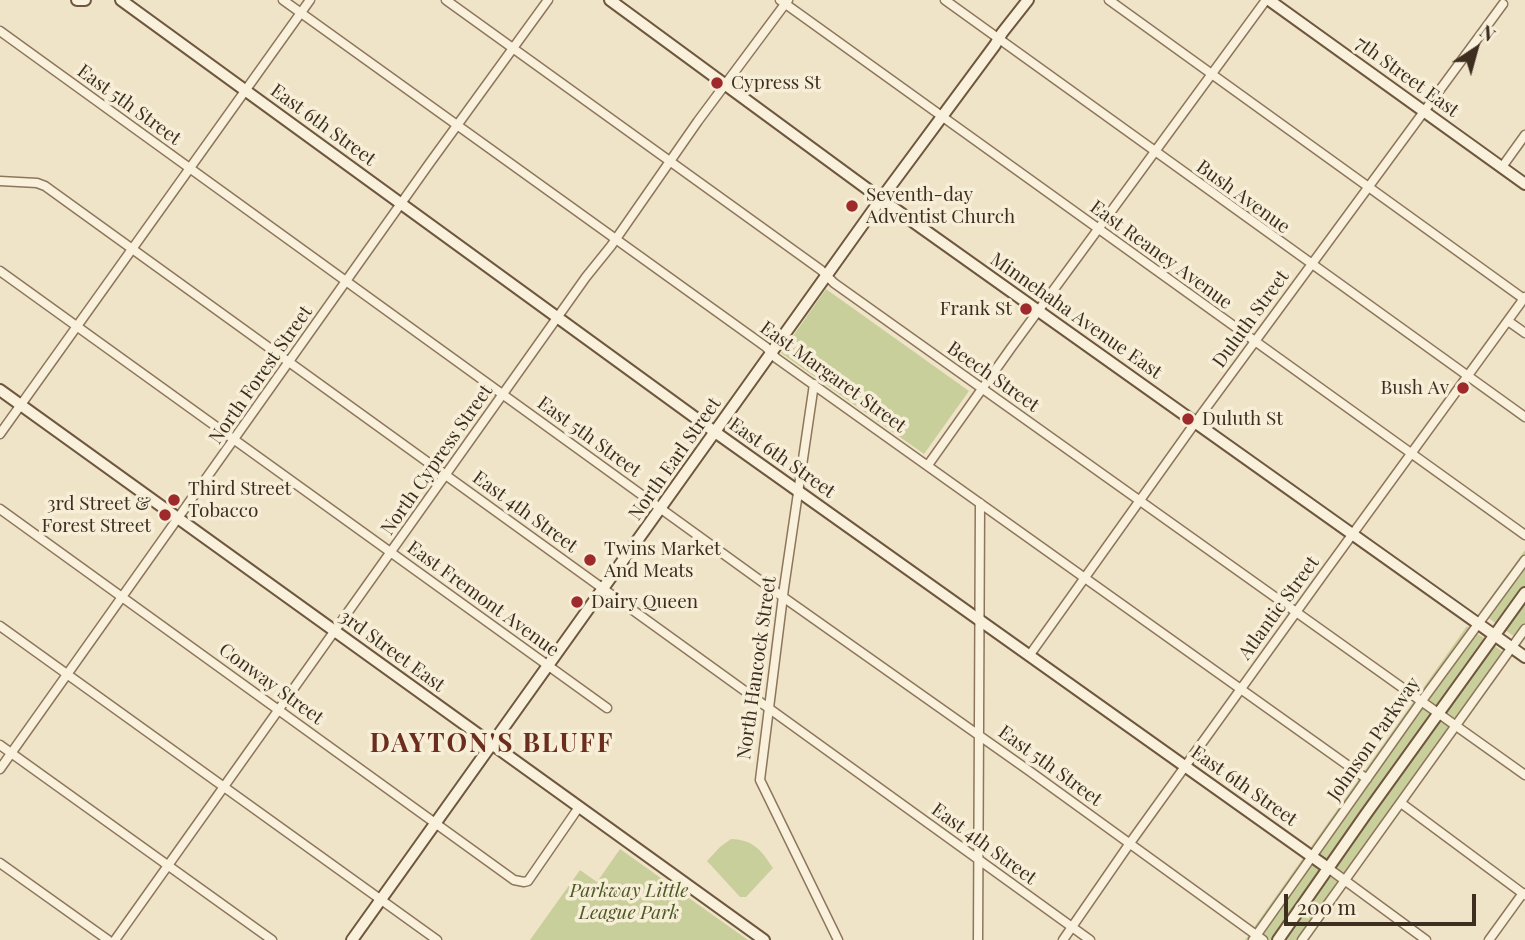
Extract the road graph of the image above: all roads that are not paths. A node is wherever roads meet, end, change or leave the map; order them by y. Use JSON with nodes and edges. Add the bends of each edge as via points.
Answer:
{"nodes":[{"id":1,"x":77,"y":0,"type":"edge"},
{"id":2,"x":85,"y":0,"type":"edge"},
{"id":3,"x":121,"y":0,"type":"edge"},
{"id":4,"x":283,"y":0,"type":"edge"},
{"id":5,"x":310,"y":0,"type":"edge"},
{"id":6,"x":446,"y":0,"type":"edge"},
{"id":7,"x":548,"y":0,"type":"edge"},
{"id":8,"x":610,"y":0,"type":"edge"},
{"id":9,"x":945,"y":0,"type":"edge"},
{"id":10,"x":1028,"y":0,"type":"edge"},
{"id":11,"x":1109,"y":0,"type":"edge"},
{"id":12,"x":1268,"y":0,"type":"edge"},
{"id":13,"x":784,"y":1,"type":"edge"},
{"id":14,"x":1503,"y":4,"type":"dead end"},
{"id":15,"x":300,"y":13,"type":"junction"},
{"id":16,"x":0,"y":31,"type":"edge"},
{"id":17,"x":998,"y":39,"type":"junction"},
{"id":18,"x":514,"y":48,"type":"junction"},
{"id":19,"x":1212,"y":74,"type":"junction"},
{"id":20,"x":725,"y":84,"type":"junction"},
{"id":21,"x":245,"y":90,"type":"junction"},
{"id":22,"x":1423,"y":110,"type":"junction"},
{"id":23,"x":942,"y":116,"type":"junction"},
{"id":24,"x":457,"y":125,"type":"junction"},
{"id":25,"x":1525,"y":135,"type":"edge"},
{"id":26,"x":1154,"y":152,"type":"junction"},
{"id":27,"x":670,"y":161,"type":"junction"},
{"id":28,"x":1502,"y":167,"type":"junction"},
{"id":29,"x":190,"y":168,"type":"junction"},
{"id":30,"x":0,"y":181,"type":"edge"},
{"id":31,"x":1525,"y":184,"type":"edge"},
{"id":32,"x":1367,"y":187,"type":"junction"},
{"id":33,"x":881,"y":199,"type":"junction"},
{"id":34,"x":402,"y":204,"type":"junction"},
{"id":35,"x":1098,"y":230,"type":"junction"},
{"id":36,"x":615,"y":239,"type":"junction"},
{"id":37,"x":133,"y":248,"type":"junction"},
{"id":38,"x":1311,"y":265,"type":"junction"},
{"id":39,"x":0,"y":271,"type":"edge"},
{"id":40,"x":827,"y":275,"type":"junction"},
{"id":41,"x":346,"y":283,"type":"junction"},
{"id":42,"x":1524,"y":298,"type":"edge"},
{"id":43,"x":1038,"y":311,"type":"junction"},
{"id":44,"x":558,"y":318,"type":"junction"},
{"id":45,"x":1508,"y":321,"type":"junction"},
{"id":46,"x":77,"y":327,"type":"junction"},
{"id":47,"x":1525,"y":333,"type":"edge"},
{"id":48,"x":1254,"y":342,"type":"junction"},
{"id":49,"x":771,"y":353,"type":"junction"},
{"id":50,"x":290,"y":361,"type":"junction"},
{"id":51,"x":1467,"y":377,"type":"junction"},
{"id":52,"x":814,"y":384,"type":"junction"},
{"id":53,"x":982,"y":388,"type":"junction"},
{"id":54,"x":0,"y":390,"type":"edge"},
{"id":55,"x":503,"y":395,"type":"junction"},
{"id":56,"x":21,"y":405,"type":"junction"},
{"id":57,"x":1525,"y":417,"type":"edge"},
{"id":58,"x":1195,"y":423,"type":"junction"},
{"id":59,"x":715,"y":432,"type":"junction"},
{"id":60,"x":0,"y":434,"type":"edge"},
{"id":61,"x":234,"y":440,"type":"junction"},
{"id":62,"x":1411,"y":454,"type":"junction"},
{"id":63,"x":928,"y":465,"type":"junction"},
{"id":64,"x":447,"y":474,"type":"junction"},
{"id":65,"x":797,"y":491,"type":"junction"},
{"id":66,"x":1140,"y":500,"type":"junction"},
{"id":67,"x":980,"y":503,"type":"junction"},
{"id":68,"x":661,"y":508,"type":"junction"},
{"id":69,"x":0,"y":509,"type":"edge"},
{"id":70,"x":179,"y":518,"type":"junction"},
{"id":71,"x":1352,"y":534,"type":"junction"},
{"id":72,"x":1525,"y":535,"type":"edge"},
{"id":73,"x":391,"y":552,"type":"junction"},
{"id":74,"x":1525,"y":560,"type":"edge"},
{"id":75,"x":1085,"y":577,"type":"junction"},
{"id":76,"x":604,"y":589,"type":"junction"},
{"id":77,"x":1525,"y":593,"type":"edge"},
{"id":78,"x":122,"y":597,"type":"junction"},
{"id":79,"x":783,"y":597,"type":"junction"},
{"id":80,"x":1296,"y":611,"type":"junction"},
{"id":81,"x":978,"y":620,"type":"junction"},
{"id":82,"x":1478,"y":623,"type":"junction"},
{"id":83,"x":0,"y":626,"type":"edge"},
{"id":84,"x":1525,"y":629,"type":"edge"},
{"id":85,"x":335,"y":631,"type":"junction"},
{"id":86,"x":1494,"y":635,"type":"junction"},
{"id":87,"x":1511,"y":647,"type":"junction"},
{"id":88,"x":1029,"y":656,"type":"junction"},
{"id":89,"x":1525,"y":657,"type":"edge"},
{"id":90,"x":548,"y":665,"type":"junction"},
{"id":91,"x":67,"y":675,"type":"junction"},
{"id":92,"x":1240,"y":689,"type":"junction"},
{"id":93,"x":1421,"y":702,"type":"junction"},
{"id":94,"x":607,"y":708,"type":"dead end"},
{"id":95,"x":768,"y":708,"type":"junction"},
{"id":96,"x":279,"y":709,"type":"junction"},
{"id":97,"x":1438,"y":714,"type":"junction"},
{"id":98,"x":1455,"y":726,"type":"junction"},
{"id":99,"x":979,"y":735,"type":"junction"},
{"id":100,"x":0,"y":745,"type":"edge"},
{"id":101,"x":492,"y":745,"type":"junction"},
{"id":102,"x":11,"y":753,"type":"junction"},
{"id":103,"x":1185,"y":766,"type":"junction"},
{"id":104,"x":0,"y":769,"type":"edge"},
{"id":105,"x":1525,"y":775,"type":"edge"},
{"id":106,"x":1367,"y":779,"type":"junction"},
{"id":107,"x":225,"y":788,"type":"junction"},
{"id":108,"x":1401,"y":803,"type":"junction"},
{"id":109,"x":579,"y":807,"type":"junction"},
{"id":110,"x":436,"y":823,"type":"junction"},
{"id":111,"x":1130,"y":843,"type":"junction"},
{"id":112,"x":1312,"y":857,"type":"junction"},
{"id":113,"x":978,"y":859,"type":"junction"},
{"id":114,"x":0,"y":863,"type":"edge"},
{"id":115,"x":168,"y":865,"type":"junction"},
{"id":116,"x":1328,"y":868,"type":"junction"},
{"id":117,"x":1345,"y":881,"type":"junction"},
{"id":118,"x":1524,"y":894,"type":"edge"},
{"id":119,"x":382,"y":900,"type":"junction"},
{"id":120,"x":1072,"y":927,"type":"junction"},
{"id":121,"x":1257,"y":938,"type":"edge"},
{"id":122,"x":108,"y":940,"type":"edge"},
{"id":123,"x":115,"y":940,"type":"edge"},
{"id":124,"x":272,"y":940,"type":"edge"},
{"id":125,"x":352,"y":940,"type":"edge"},
{"id":126,"x":438,"y":940,"type":"edge"},
{"id":127,"x":764,"y":940,"type":"edge"},
{"id":128,"x":838,"y":940,"type":"edge"},
{"id":129,"x":978,"y":940,"type":"edge"},
{"id":130,"x":1063,"y":940,"type":"edge"},
{"id":131,"x":1090,"y":940,"type":"edge"},
{"id":132,"x":1278,"y":940,"type":"edge"},
{"id":133,"x":1302,"y":940,"type":"edge"},
{"id":134,"x":1426,"y":940,"type":"edge"},
{"id":135,"x":1489,"y":940,"type":"edge"}],
"edges":[{"from":1,"to":2,"type":"street"},
{"from":3,"to":21,"type":"street","name":"East 6th Street"},
{"from":4,"to":15,"type":"street","name":"East Margaret Street"},
{"from":5,"to":15,"type":"street"},
{"from":6,"to":18,"type":"street","name":"Beech Street"},
{"from":7,"to":18,"type":"street","name":"North Forest Street"},
{"from":8,"to":20,"type":"street","name":"Minnehaha Avenue East"},
{"from":9,"to":17,"type":"street","name":"Bush Avenue"},
{"from":10,"to":17,"type":"street","name":"North Earl Street"},
{"from":11,"to":19,"type":"street"},
{"from":12,"to":19,"type":"street"},
{"from":12,"to":22,"type":"street","name":"7th Street East"},
{"from":13,"to":20,"type":"street","name":"North Cypress Street"},
{"from":13,"to":23,"type":"street","name":"East Reaney Avenue"},
{"from":14,"to":22,"type":"street","name":"Duluth Street"},
{"from":15,"to":21,"type":"street"},
{"from":15,"to":24,"type":"street","name":"East Margaret Street"},
{"from":16,"to":29,"type":"street","name":"East 5th Street"},
{"from":17,"to":23,"type":"street","name":"North Earl Street"},
{"from":17,"to":26,"type":"street","name":"Bush Avenue"},
{"from":18,"to":24,"type":"street","name":"North Forest Street"},
{"from":18,"to":27,"type":"street","name":"Beech Street"},
{"from":19,"to":26,"type":"street"},
{"from":19,"to":32,"type":"street"},
{"from":20,"to":27,"type":"street","name":"North Cypress Street"},
{"from":20,"to":33,"type":"street","name":"Minnehaha Avenue East"},
{"from":21,"to":29,"type":"street"},
{"from":21,"to":34,"type":"street","name":"East 6th Street"},
{"from":22,"to":28,"type":"street","name":"7th Street East"},
{"from":22,"to":32,"type":"street","name":"Duluth Street"},
{"from":23,"to":33,"type":"street","name":"North Earl Street"},
{"from":23,"to":35,"type":"street","name":"East Reaney Avenue"},
{"from":24,"to":34,"type":"street","name":"North Forest Street"},
{"from":24,"to":36,"type":"street","name":"East Margaret Street"},
{"from":25,"to":28,"type":"street"},
{"from":26,"to":35,"type":"street"},
{"from":26,"to":38,"type":"street","name":"Bush Avenue"},
{"from":27,"to":36,"type":"street","name":"North Cypress Street"},
{"from":27,"to":40,"type":"street","name":"Beech Street"},
{"from":28,"to":31,"type":"street","name":"7th Street East"},
{"from":29,"to":37,"type":"street"},
{"from":29,"to":41,"type":"street","name":"East 5th Street"},
{"from":30,"to":37,"type":"street","name":"East 4th Street","via":[[46,186]]},
{"from":32,"to":38,"type":"street","name":"Duluth Street"},
{"from":32,"to":42,"type":"street"},
{"from":33,"to":40,"type":"street","name":"North Earl Street"},
{"from":33,"to":43,"type":"street","name":"Minnehaha Avenue East"},
{"from":34,"to":41,"type":"street","name":"North Forest Street"},
{"from":34,"to":44,"type":"street","name":"East 6th Street"},
{"from":35,"to":43,"type":"street"},
{"from":35,"to":48,"type":"street","name":"East Reaney Avenue"},
{"from":36,"to":44,"type":"street","name":"North Cypress Street"},
{"from":36,"to":49,"type":"street","name":"East Margaret Street"},
{"from":37,"to":46,"type":"street"},
{"from":37,"to":50,"type":"street","name":"East 4th Street"},
{"from":38,"to":48,"type":"street","name":"Duluth Street"},
{"from":38,"to":51,"type":"street","name":"Bush Avenue"},
{"from":39,"to":46,"type":"street","name":"East Fremont Avenue"},
{"from":40,"to":49,"type":"street","name":"North Earl Street"},
{"from":40,"to":53,"type":"street","name":"Beech Street"},
{"from":41,"to":50,"type":"street","name":"North Forest Street"},
{"from":41,"to":55,"type":"street","name":"East 5th Street"},
{"from":42,"to":45,"type":"street","name":"Atlantic Street"},
{"from":43,"to":53,"type":"street"},
{"from":43,"to":58,"type":"street","name":"Minnehaha Avenue East"},
{"from":44,"to":55,"type":"street","name":"North Cypress Street"},
{"from":44,"to":59,"type":"street","name":"East 6th Street"},
{"from":45,"to":47,"type":"street"},
{"from":45,"to":51,"type":"street","name":"Atlantic Street"},
{"from":46,"to":56,"type":"street"},
{"from":46,"to":61,"type":"street","name":"East Fremont Avenue"},
{"from":48,"to":58,"type":"street","name":"Duluth Street"},
{"from":48,"to":62,"type":"street","name":"East Reaney Avenue"},
{"from":49,"to":52,"type":"street","name":"East Margaret Street"},
{"from":49,"to":59,"type":"street","name":"North Earl Street"},
{"from":50,"to":61,"type":"street","name":"North Forest Street"},
{"from":50,"to":64,"type":"street","name":"East 4th Street"},
{"from":51,"to":57,"type":"street","name":"Bush Avenue"},
{"from":51,"to":62,"type":"street","name":"Atlantic Street"},
{"from":52,"to":63,"type":"street","name":"East Margaret Street"},
{"from":52,"to":65,"type":"street","name":"North Hancock Street"},
{"from":53,"to":63,"type":"street"},
{"from":53,"to":66,"type":"street","name":"Beech Street"},
{"from":54,"to":56,"type":"street","name":"3rd Street East"},
{"from":55,"to":64,"type":"street","name":"North Cypress Street"},
{"from":55,"to":68,"type":"street","name":"East 5th Street"},
{"from":56,"to":60,"type":"street"},
{"from":56,"to":70,"type":"street","name":"3rd Street East"},
{"from":58,"to":66,"type":"street","name":"Duluth Street"},
{"from":58,"to":71,"type":"street","name":"Minnehaha Avenue East"},
{"from":59,"to":65,"type":"street","name":"East 6th Street"},
{"from":59,"to":68,"type":"street","name":"North Earl Street"},
{"from":61,"to":70,"type":"street","name":"North Forest Street"},
{"from":61,"to":73,"type":"street","name":"East Fremont Avenue"},
{"from":62,"to":71,"type":"street","name":"Atlantic Street"},
{"from":62,"to":72,"type":"street","name":"East Reaney Avenue"},
{"from":63,"to":67,"type":"street","name":"East Margaret Street"},
{"from":64,"to":73,"type":"street","name":"North Cypress Street"},
{"from":64,"to":76,"type":"street","name":"East 4th Street"},
{"from":65,"to":79,"type":"street","name":"North Hancock Street"},
{"from":65,"to":81,"type":"street","name":"East 6th Street"},
{"from":66,"to":75,"type":"street","name":"Duluth Street"},
{"from":66,"to":80,"type":"street","name":"Beech Street"},
{"from":67,"to":75,"type":"street","name":"East Margaret Street"},
{"from":67,"to":81,"type":"street"},
{"from":68,"to":76,"type":"street","name":"North Earl Street"},
{"from":68,"to":79,"type":"street","name":"East 5th Street"},
{"from":69,"to":78,"type":"street","name":"Conway Street"},
{"from":70,"to":78,"type":"street","name":"North Forest Street"},
{"from":70,"to":85,"type":"street","name":"3rd Street East"},
{"from":71,"to":80,"type":"street","name":"Atlantic Street"},
{"from":71,"to":82,"type":"street","name":"Minnehaha Avenue East"},
{"from":73,"to":85,"type":"street","name":"North Cypress Street"},
{"from":73,"to":90,"type":"street","name":"East Fremont Avenue"},
{"from":74,"to":82,"type":"street","name":"Johnson Parkway"},
{"from":75,"to":88,"type":"street","name":"Duluth Street"},
{"from":75,"to":92,"type":"street","name":"East Margaret Street"},
{"from":76,"to":90,"type":"street","name":"North Earl Street"},
{"from":76,"to":95,"type":"street","name":"East 4th Street"},
{"from":77,"to":86,"type":"street","name":"Johnson Parkway"},
{"from":78,"to":91,"type":"street","name":"North Forest Street"},
{"from":78,"to":96,"type":"street","name":"Conway Street"},
{"from":79,"to":95,"type":"street","name":"North Hancock Street"},
{"from":79,"to":99,"type":"street","name":"East 5th Street"},
{"from":80,"to":92,"type":"street","name":"Atlantic Street"},
{"from":80,"to":93,"type":"street","name":"Beech Street"},
{"from":81,"to":88,"type":"street","name":"East 6th Street"},
{"from":81,"to":99,"type":"street"},
{"from":82,"to":86,"type":"street","name":"Minnehaha Avenue East"},
{"from":82,"to":93,"type":"street","name":"Johnson Parkway"},
{"from":83,"to":91,"type":"street"},
{"from":84,"to":87,"type":"street"},
{"from":85,"to":96,"type":"street","name":"North Cypress Street"},
{"from":85,"to":101,"type":"street","name":"3rd Street East"},
{"from":86,"to":87,"type":"street","name":"Minnehaha Avenue East"},
{"from":86,"to":97,"type":"street","name":"Johnson Parkway"},
{"from":87,"to":89,"type":"street","name":"Minnehaha Avenue East"},
{"from":87,"to":98,"type":"street"},
{"from":88,"to":103,"type":"street","name":"East 6th Street"},
{"from":90,"to":94,"type":"street","name":"East Fremont Avenue"},
{"from":90,"to":101,"type":"street","name":"North Earl Street"},
{"from":91,"to":102,"type":"street","name":"North Forest Street"},
{"from":91,"to":107,"type":"street"},
{"from":92,"to":103,"type":"street","name":"Atlantic Street"},
{"from":92,"to":106,"type":"street","name":"East Margaret Street"},
{"from":93,"to":97,"type":"street","name":"Beech Street"},
{"from":93,"to":106,"type":"street","name":"Johnson Parkway"},
{"from":95,"to":113,"type":"street","name":"East 4th Street"},
{"from":95,"to":128,"type":"street","name":"North Hancock Street","via":[[760,780]]},
{"from":96,"to":107,"type":"street","name":"North Cypress Street"},
{"from":96,"to":110,"type":"street","name":"Conway Street"},
{"from":97,"to":98,"type":"street","name":"Beech Street"},
{"from":97,"to":116,"type":"street","name":"Johnson Parkway"},
{"from":98,"to":105,"type":"street","name":"Beech Street"},
{"from":98,"to":108,"type":"street"},
{"from":99,"to":111,"type":"street","name":"East 5th Street"},
{"from":99,"to":113,"type":"street"},
{"from":100,"to":102,"type":"street"},
{"from":101,"to":109,"type":"street","name":"3rd Street East"},
{"from":101,"to":110,"type":"street","name":"North Earl Street"},
{"from":102,"to":104,"type":"street","name":"North Forest Street"},
{"from":102,"to":115,"type":"street"},
{"from":103,"to":111,"type":"street","name":"Atlantic Street"},
{"from":103,"to":112,"type":"street","name":"East 6th Street"},
{"from":106,"to":112,"type":"street","name":"Johnson Parkway"},
{"from":107,"to":115,"type":"street","name":"North Cypress Street"},
{"from":107,"to":119,"type":"street"},
{"from":108,"to":117,"type":"street"},
{"from":108,"to":118,"type":"street"},
{"from":109,"to":110,"type":"street","name":"Conway Street","via":[[524,882],[514,880]]},
{"from":109,"to":127,"type":"street","name":"3rd Street East"},
{"from":110,"to":119,"type":"street","name":"North Earl Street"},
{"from":111,"to":120,"type":"street","name":"Atlantic Street"},
{"from":111,"to":121,"type":"street","name":"East 5th Street"},
{"from":112,"to":116,"type":"street","name":"East 6th Street"},
{"from":112,"to":121,"type":"street","name":"Johnson Parkway"},
{"from":113,"to":120,"type":"street","name":"East 4th Street"},
{"from":113,"to":129,"type":"street"},
{"from":114,"to":122,"type":"street"},
{"from":115,"to":123,"type":"street","name":"North Cypress Street"},
{"from":115,"to":124,"type":"street"},
{"from":116,"to":117,"type":"street","name":"East 6th Street"},
{"from":116,"to":132,"type":"street","name":"Johnson Parkway"},
{"from":117,"to":133,"type":"street"},
{"from":117,"to":134,"type":"street","name":"East 6th Street"},
{"from":118,"to":135,"type":"street"},
{"from":119,"to":125,"type":"street","name":"North Earl Street"},
{"from":119,"to":126,"type":"street"},
{"from":120,"to":130,"type":"street","name":"Atlantic Street"},
{"from":120,"to":131,"type":"street","name":"East 4th Street"}]}
